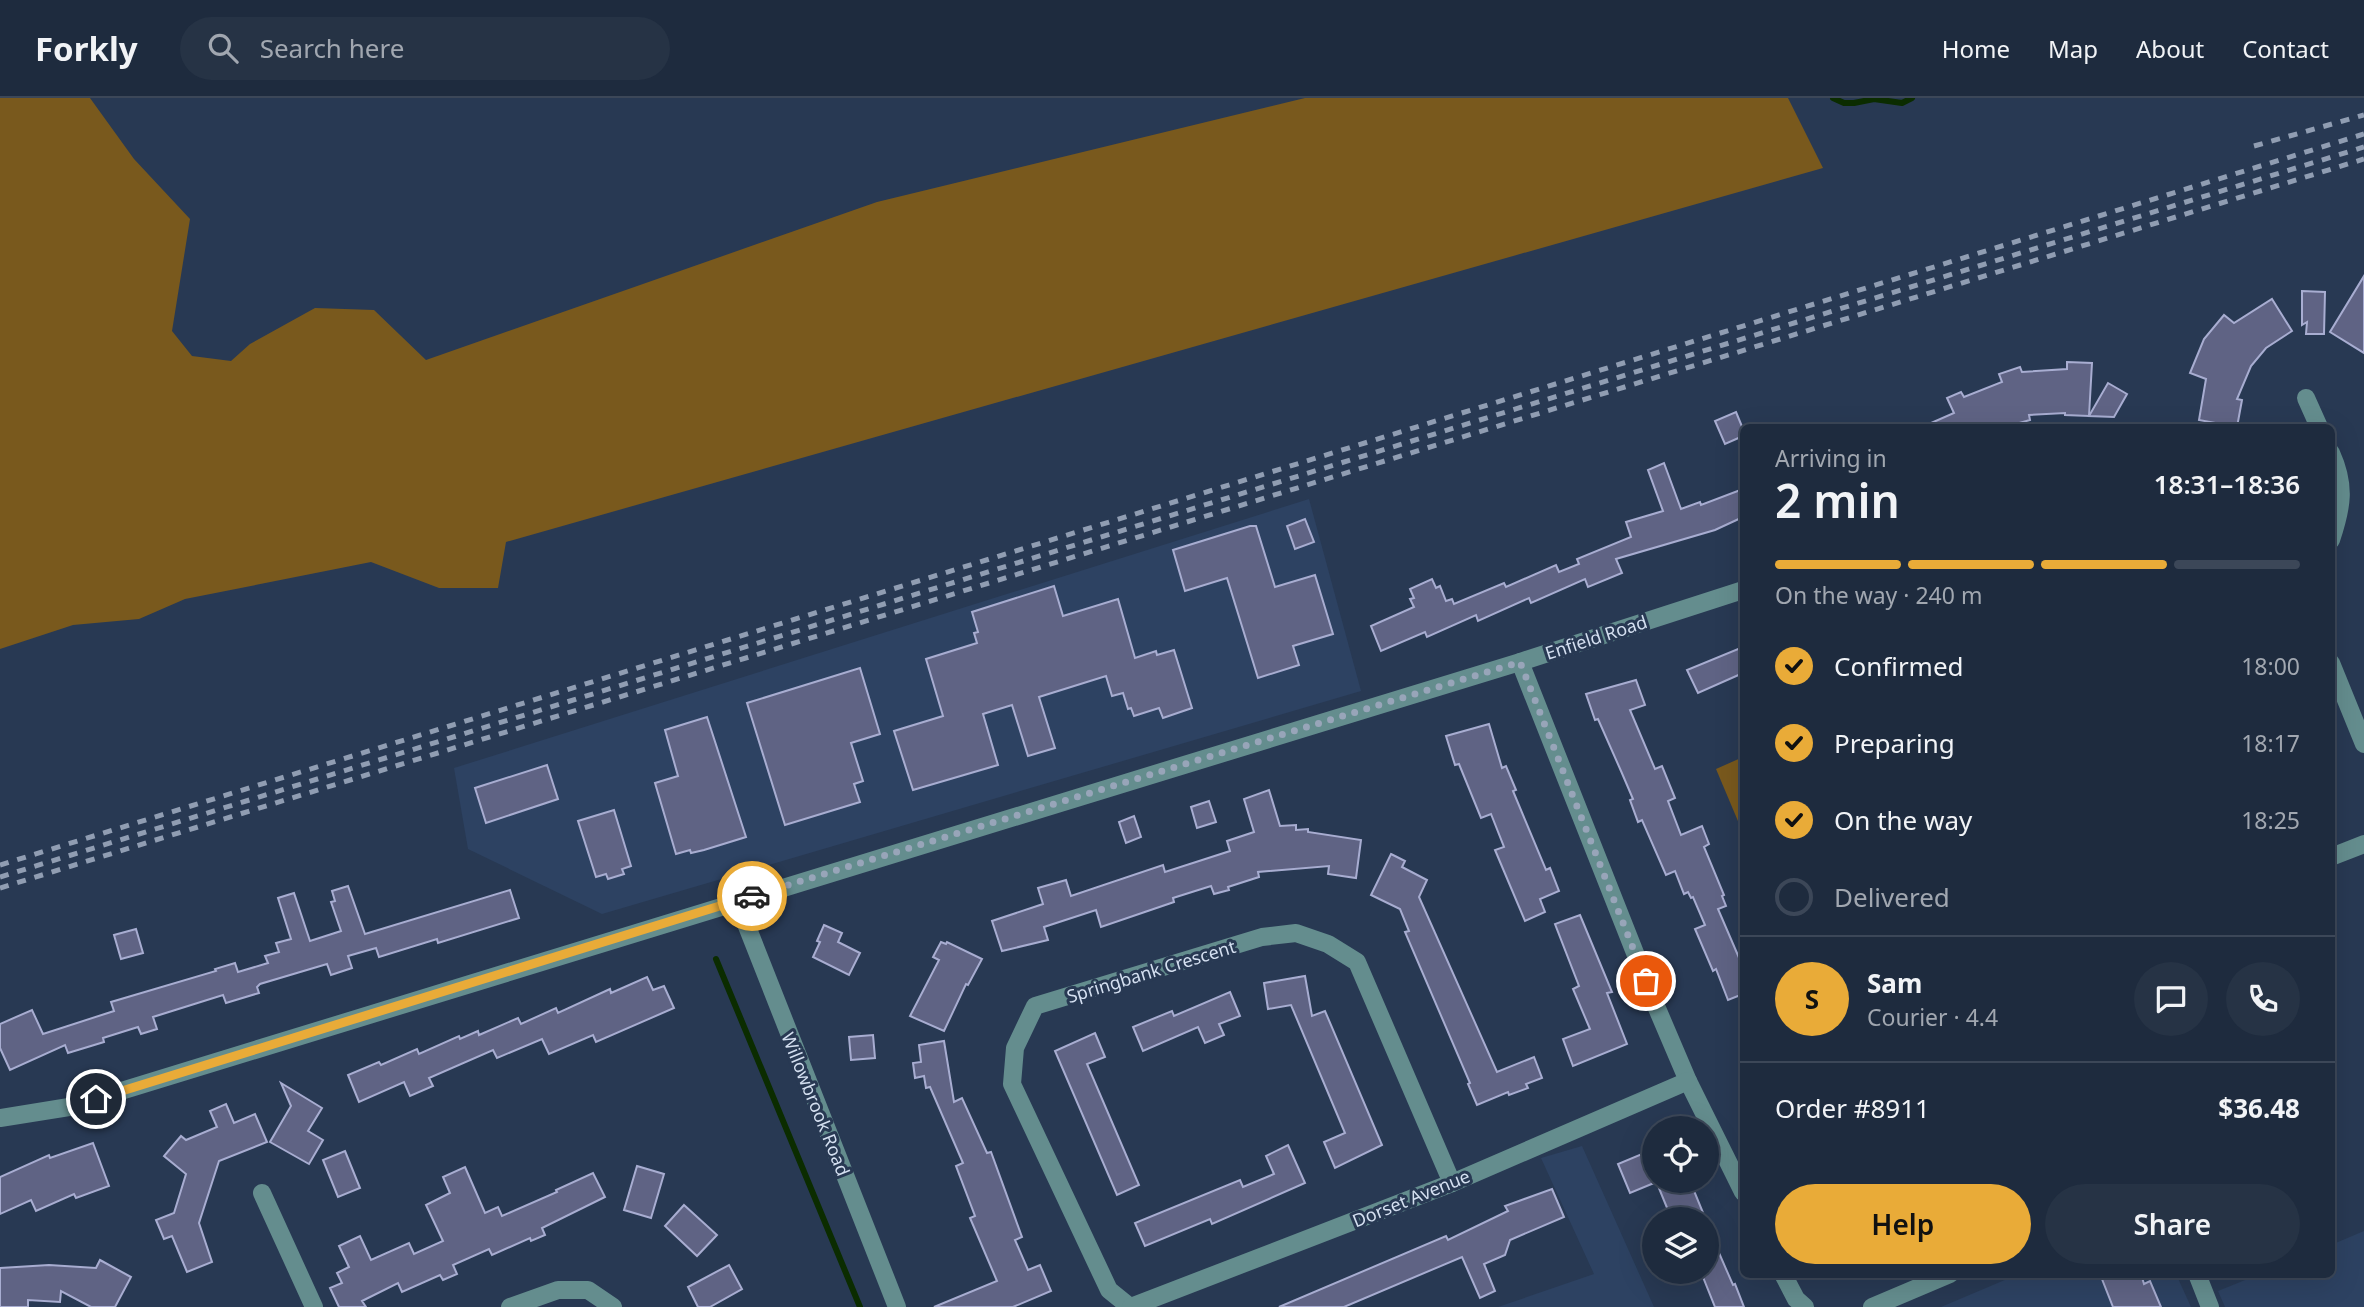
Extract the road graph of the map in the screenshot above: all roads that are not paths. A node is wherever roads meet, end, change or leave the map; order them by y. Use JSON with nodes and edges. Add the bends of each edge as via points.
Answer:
{"nodes":[{"id":1,"x":2306,"y":398,"type":"dead end"},
{"id":2,"x":2318,"y":424,"type":"edge"},
{"id":3,"x":2335,"y":466,"type":"edge"},
{"id":4,"x":2335,"y":528,"type":"edge"},
{"id":5,"x":1740,"y":591,"type":"edge"},
{"id":6,"x":1520,"y":662,"type":"junction"},
{"id":7,"x":2335,"y":673,"type":"edge"},
{"id":8,"x":2364,"y":744,"type":"edge"},
{"id":9,"x":2364,"y":844,"type":"edge"},
{"id":10,"x":2335,"y":856,"type":"edge"},
{"id":11,"x":737,"y":901,"type":"junction"},
{"id":12,"x":1688,"y":1081,"type":"junction"},
{"id":13,"x":0,"y":1118,"type":"edge"},
{"id":14,"x":1451,"y":1183,"type":"junction"},
{"id":15,"x":1740,"y":1186,"type":"edge"},
{"id":16,"x":262,"y":1193,"type":"dead end"},
{"id":17,"x":1785,"y":1278,"type":"edge"},
{"id":18,"x":1941,"y":1278,"type":"edge"},
{"id":19,"x":2199,"y":1278,"type":"edge"},
{"id":20,"x":314,"y":1307,"type":"edge"},
{"id":21,"x":510,"y":1307,"type":"edge"},
{"id":22,"x":613,"y":1307,"type":"edge"},
{"id":23,"x":897,"y":1307,"type":"edge"},
{"id":24,"x":1130,"y":1307,"type":"edge"},
{"id":25,"x":1805,"y":1307,"type":"edge"},
{"id":26,"x":1872,"y":1307,"type":"edge"},
{"id":27,"x":2210,"y":1307,"type":"edge"}],
"edges":[{"from":1,"to":2,"type":"street"},
{"from":3,"to":4,"type":"street","via":[[2341,509]]},
{"from":5,"to":6,"type":"street","name":"Enfield Road"},
{"from":6,"to":11,"type":"street","name":"Enfield Road"},
{"from":6,"to":12,"type":"street"},
{"from":7,"to":8,"type":"street"},
{"from":9,"to":10,"type":"street"},
{"from":11,"to":13,"type":"street","name":"Enfield Road","via":[[69,1107]]},
{"from":11,"to":23,"type":"street","name":"Willowbrook Road"},
{"from":12,"to":14,"type":"street","name":"Dorset Avenue"},
{"from":12,"to":15,"type":"street"},
{"from":14,"to":24,"type":"street","name":"Dorset Avenue"},
{"from":14,"to":24,"type":"street","name":"Springbank Crescent","via":[[1357,962],[1328,944],[1296,933],[1262,937],[1035,1006],[1016,1048],[1012,1084],[1109,1290]]},
{"from":16,"to":20,"type":"street"},
{"from":17,"to":25,"type":"street"},
{"from":18,"to":26,"type":"street"},
{"from":19,"to":27,"type":"street"},
{"from":21,"to":22,"type":"street","via":[[558,1290],[588,1290]]}]}
